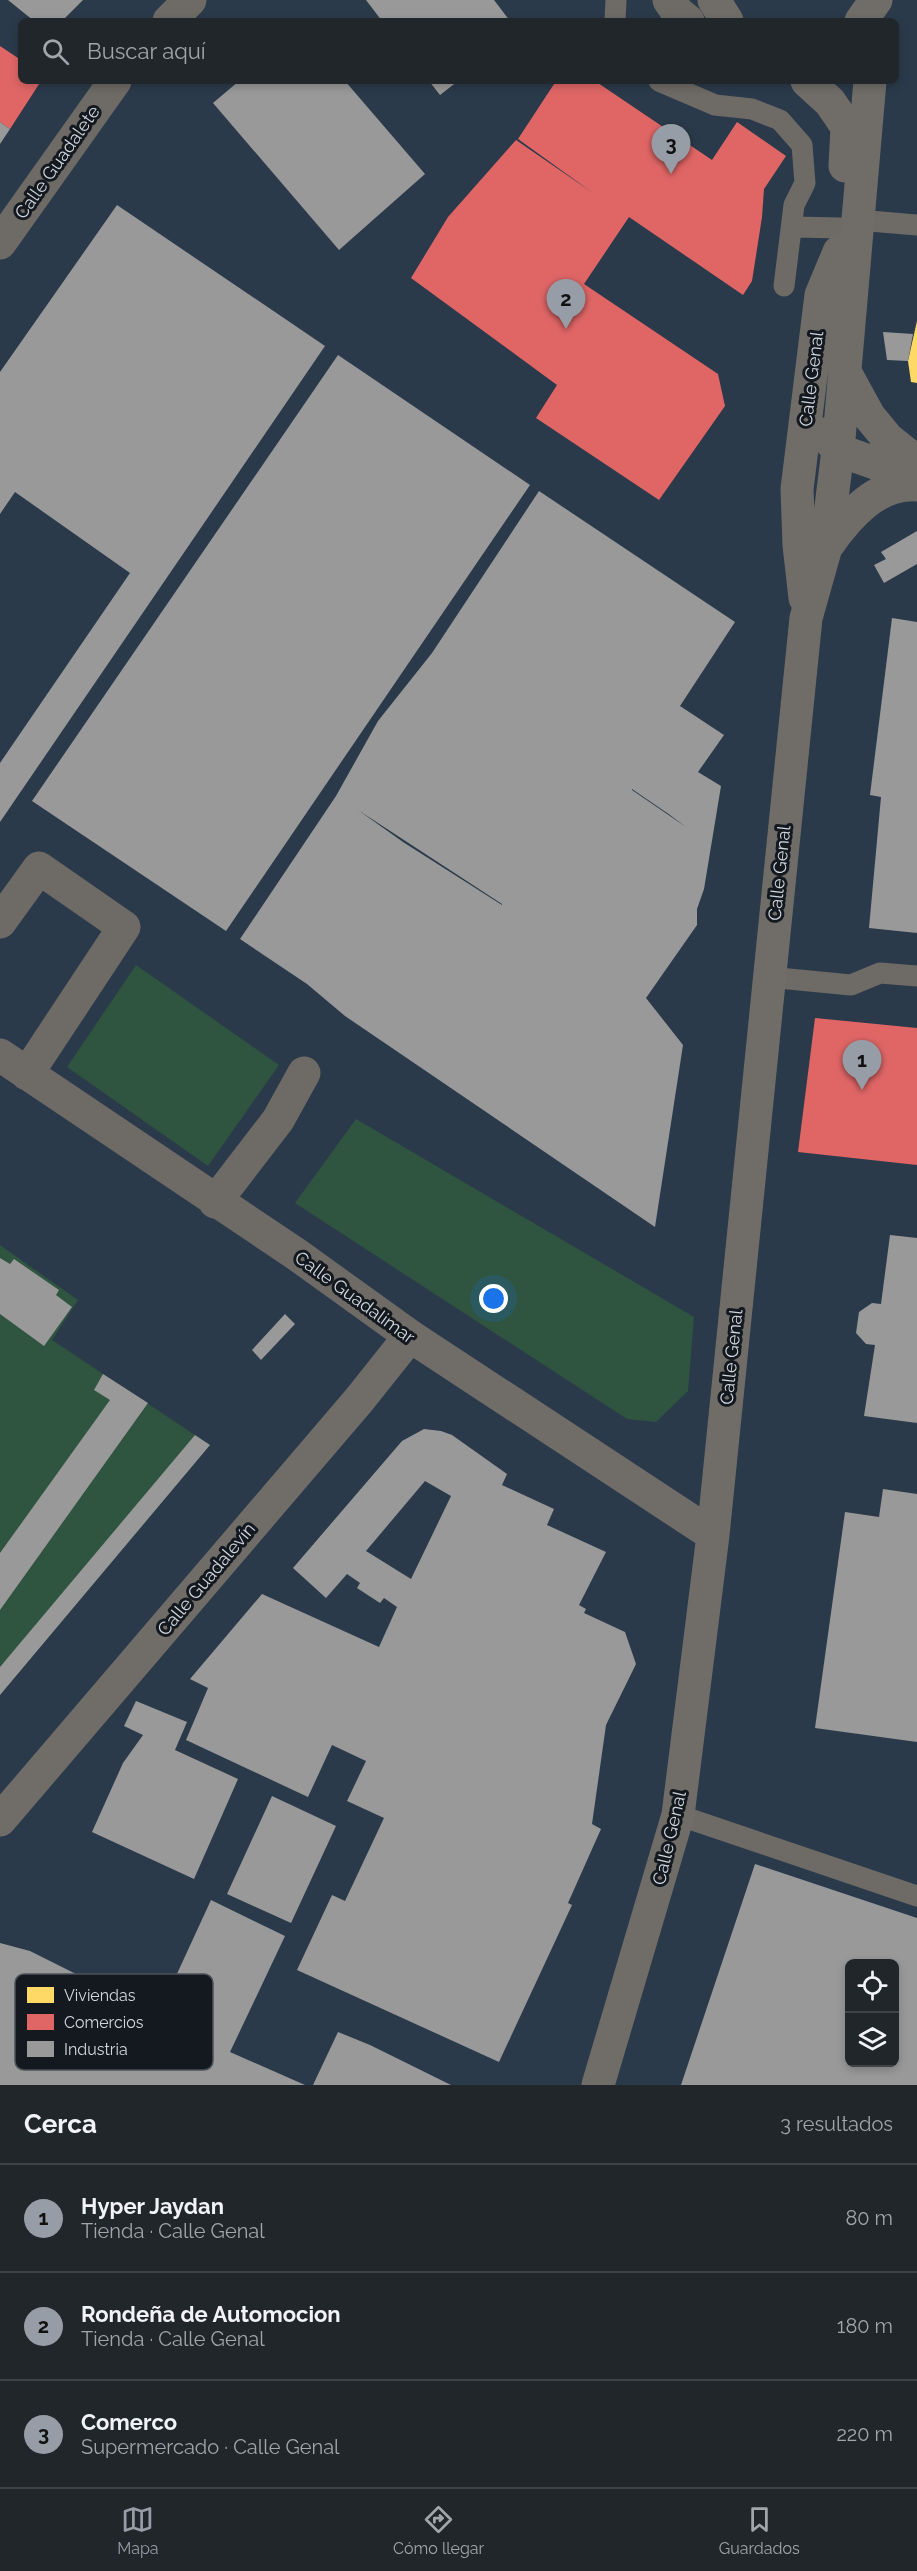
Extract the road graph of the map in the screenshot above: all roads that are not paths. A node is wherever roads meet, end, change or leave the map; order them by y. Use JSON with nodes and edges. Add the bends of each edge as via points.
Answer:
{"nodes":[{"id":1,"x":190,"y":0,"type":"edge"},
{"id":2,"x":616,"y":0,"type":"edge"},
{"id":3,"x":669,"y":0,"type":"edge"},
{"id":4,"x":714,"y":0,"type":"edge"},
{"id":5,"x":172,"y":18,"type":"edge"},
{"id":6,"x":615,"y":18,"type":"edge"},
{"id":7,"x":684,"y":18,"type":"edge"},
{"id":8,"x":725,"y":18,"type":"edge"},
{"id":9,"x":113,"y":84,"type":"edge"},
{"id":10,"x":666,"y":84,"type":"edge"},
{"id":11,"x":810,"y":84,"type":"edge"},
{"id":12,"x":870,"y":84,"type":"edge"},
{"id":13,"x":917,"y":225,"type":"edge"},
{"id":14,"x":793,"y":227,"type":"junction"},
{"id":15,"x":846,"y":233,"type":"junction"},
{"id":16,"x":0,"y":243,"type":"edge"},
{"id":17,"x":784,"y":285,"type":"dead end"},
{"id":18,"x":845,"y":372,"type":"junction"},
{"id":19,"x":838,"y":450,"type":"junction"},
{"id":20,"x":917,"y":462,"type":"edge"},
{"id":21,"x":917,"y":478,"type":"edge"},
{"id":22,"x":917,"y":485,"type":"edge"},
{"id":23,"x":826,"y":547,"type":"junction"},
{"id":24,"x":806,"y":618,"type":"junction"},
{"id":25,"x":0,"y":921,"type":"edge"},
{"id":26,"x":917,"y":976,"type":"edge"},
{"id":27,"x":768,"y":977,"type":"junction"},
{"id":28,"x":0,"y":1055,"type":"edge"},
{"id":29,"x":304,"y":1073,"type":"dead end"},
{"id":30,"x":27,"y":1074,"type":"junction"},
{"id":31,"x":215,"y":1202,"type":"junction"},
{"id":32,"x":410,"y":1336,"type":"junction"},
{"id":33,"x":713,"y":1535,"type":"junction"},
{"id":34,"x":678,"y":1815,"type":"junction"},
{"id":35,"x":0,"y":1820,"type":"edge"},
{"id":36,"x":917,"y":1896,"type":"edge"},
{"id":37,"x":598,"y":2085,"type":"edge"}],
"edges":[{"from":1,"to":5,"type":"street"},
{"from":2,"to":6,"type":"lane"},
{"from":3,"to":7,"type":"street"},
{"from":4,"to":8,"type":"main road"},
{"from":9,"to":16,"type":"street","name":"Calle Guadalete"},
{"from":10,"to":14,"type":"lane","via":[[715,105],[752,109],[780,120],[802,145],[805,183],[794,205]]},
{"from":11,"to":15,"type":"main road","name":"Calle Genal","via":[[830,102],[847,127]]},
{"from":12,"to":15,"type":"main road","name":"Calle Genal"},
{"from":13,"to":15,"type":"lane"},
{"from":14,"to":15,"type":"lane"},
{"from":14,"to":17,"type":"lane"},
{"from":15,"to":18,"type":"main road","name":"Calle Genal"},
{"from":15,"to":19,"type":"main road","name":"Calle Genal","via":[[821,431]]},
{"from":15,"to":24,"type":"main road","name":"Calle Genal","via":[[821,295],[797,489]]},
{"from":18,"to":19,"type":"main road","name":"Calle Genal"},
{"from":18,"to":20,"type":"main road","via":[[869,416],[888,439]]},
{"from":19,"to":21,"type":"main road"},
{"from":19,"to":23,"type":"main road","name":"Calle Genal"},
{"from":22,"to":23,"type":"main road","via":[[905,484],[882,491],[852,513]]},
{"from":23,"to":24,"type":"main road","name":"Calle Genal"},
{"from":24,"to":27,"type":"main road","name":"Calle Genal"},
{"from":25,"to":30,"type":"street","via":[[39,868],[124,927]]},
{"from":26,"to":27,"type":"lane","via":[[880,973],[851,985]]},
{"from":27,"to":33,"type":"main road","name":"Calle Genal"},
{"from":28,"to":30,"type":"street","name":"Calle Guadalimar"},
{"from":29,"to":31,"type":"street","via":[[278,1120]]},
{"from":30,"to":31,"type":"street","name":"Calle Guadalimar"},
{"from":31,"to":32,"type":"street","name":"Calle Guadalimar","via":[[296,1254]]},
{"from":32,"to":33,"type":"main road","name":"Calle Guadalimar"},
{"from":32,"to":35,"type":"main road","name":"Calle Guadalevín"},
{"from":33,"to":34,"type":"main road","name":"Calle Genal"},
{"from":34,"to":36,"type":"lane"},
{"from":34,"to":37,"type":"main road","name":"Calle Genal"}]}
